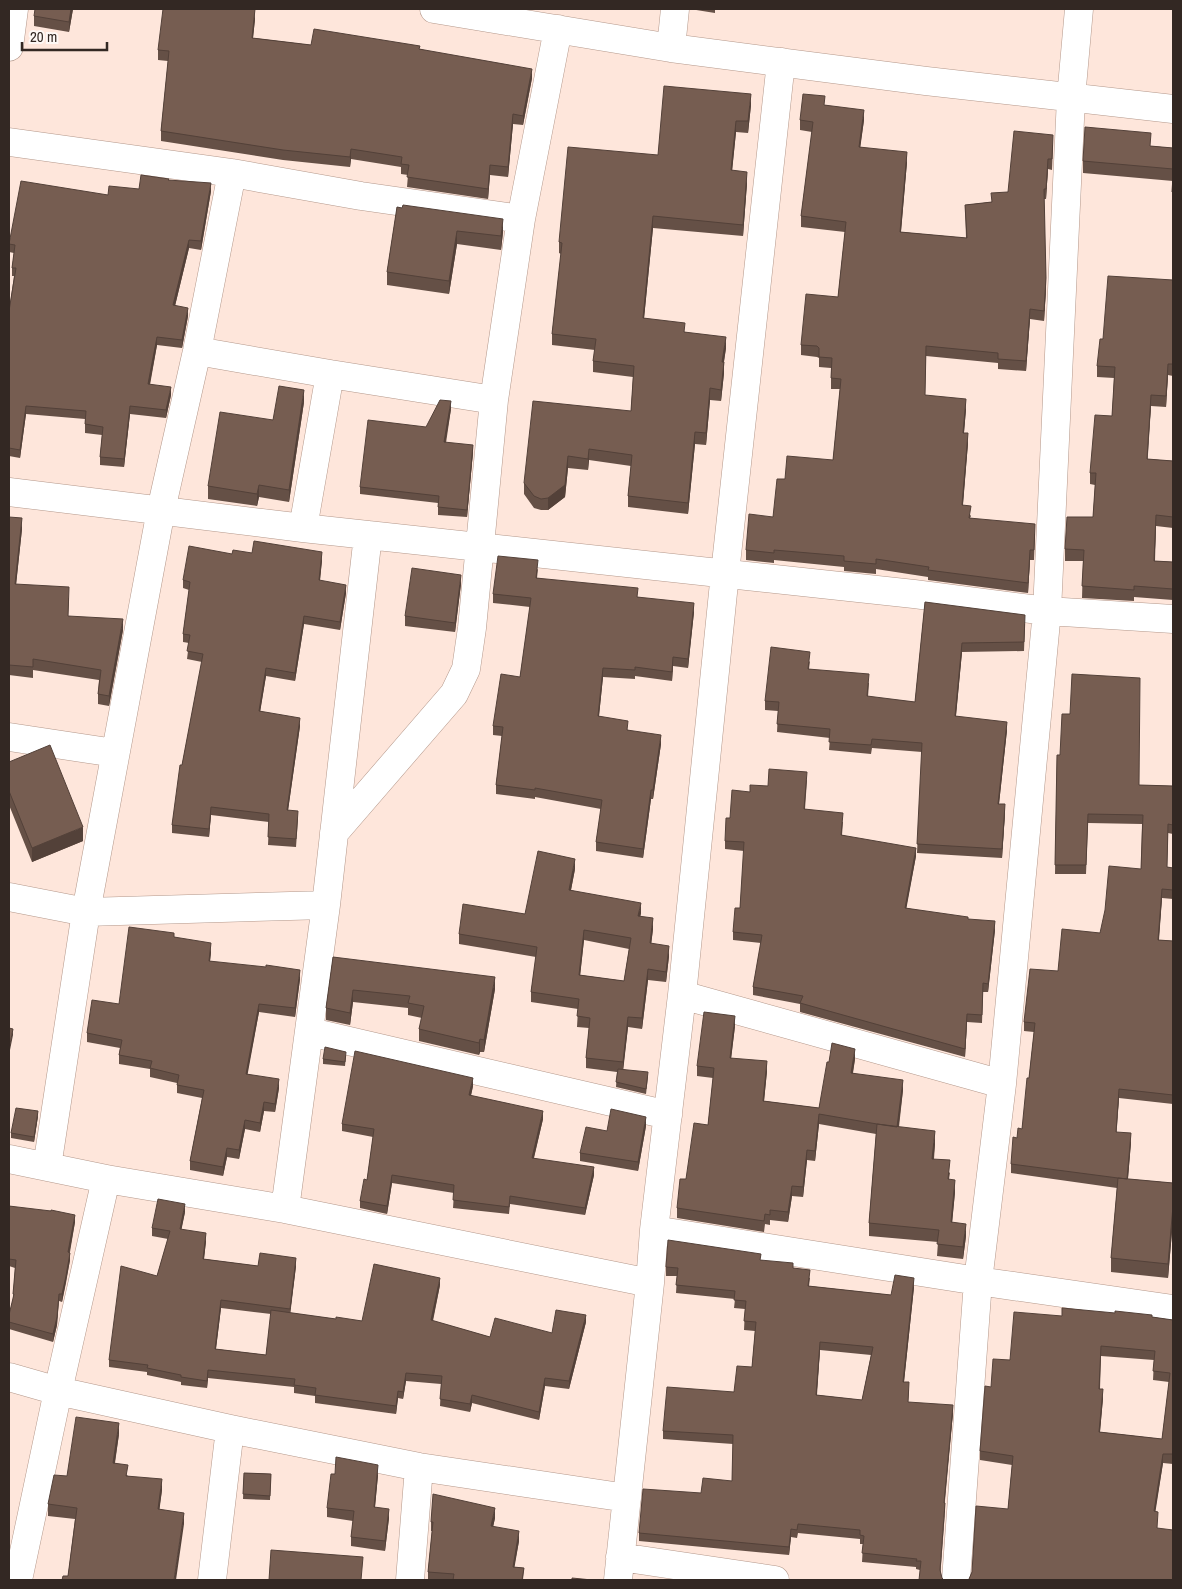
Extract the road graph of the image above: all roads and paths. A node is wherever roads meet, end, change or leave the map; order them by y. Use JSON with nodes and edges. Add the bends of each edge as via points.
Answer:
{"nodes":[{"id":1,"x":14,"y":9,"type":"edge"},
{"id":2,"x":434,"y":9,"type":"edge"},
{"id":3,"x":675,"y":9,"type":"edge"},
{"id":4,"x":1079,"y":9,"type":"edge"},
{"id":5,"x":558,"y":30,"type":"junction"},
{"id":6,"x":9,"y":47,"type":"edge"},
{"id":7,"x":671,"y":48,"type":"junction"},
{"id":8,"x":781,"y":62,"type":"junction"},
{"id":9,"x":1071,"y":98,"type":"junction"},
{"id":10,"x":1173,"y":109,"type":"edge"},
{"id":11,"x":9,"y":142,"type":"edge"},
{"id":12,"x":232,"y":173,"type":"junction"},
{"id":13,"x":521,"y":219,"type":"junction"},
{"id":14,"x":197,"y":350,"type":"junction"},
{"id":15,"x":330,"y":374,"type":"junction"},
{"id":16,"x":494,"y":400,"type":"junction"},
{"id":17,"x":9,"y":492,"type":"edge"},
{"id":18,"x":161,"y":510,"type":"junction"},
{"id":19,"x":303,"y":528,"type":"junction"},
{"id":20,"x":368,"y":535,"type":"junction"},
{"id":21,"x":479,"y":546,"type":"junction"},
{"id":22,"x":725,"y":573,"type":"junction"},
{"id":23,"x":1047,"y":611,"type":"junction"},
{"id":24,"x":1173,"y":619,"type":"edge"},
{"id":25,"x":9,"y":737,"type":"edge"},
{"id":26,"x":115,"y":752,"type":"junction"},
{"id":27,"x":334,"y":833,"type":"junction"},
{"id":28,"x":9,"y":896,"type":"edge"},
{"id":29,"x":326,"y":905,"type":"junction"},
{"id":30,"x":86,"y":912,"type":"junction"},
{"id":31,"x":682,"y":995,"type":"junction"},
{"id":32,"x":310,"y":1032,"type":"junction"},
{"id":33,"x":1002,"y":1084,"type":"junction"},
{"id":34,"x":668,"y":1115,"type":"junction"},
{"id":35,"x":9,"y":1160,"type":"edge"},
{"id":36,"x":46,"y":1168,"type":"junction"},
{"id":37,"x":106,"y":1179,"type":"junction"},
{"id":38,"x":285,"y":1209,"type":"junction"},
{"id":39,"x":654,"y":1230,"type":"junction"},
{"id":40,"x":978,"y":1281,"type":"junction"},
{"id":41,"x":650,"y":1283,"type":"junction"},
{"id":42,"x":1173,"y":1309,"type":"edge"},
{"id":43,"x":9,"y":1378,"type":"edge"},
{"id":44,"x":58,"y":1391,"type":"junction"},
{"id":45,"x":230,"y":1428,"type":"junction"},
{"id":46,"x":419,"y":1467,"type":"junction"},
{"id":47,"x":627,"y":1498,"type":"junction"},
{"id":48,"x":619,"y":1569,"type":"edge"},
{"id":49,"x":18,"y":1580,"type":"edge"},
{"id":50,"x":212,"y":1580,"type":"edge"},
{"id":51,"x":410,"y":1580,"type":"edge"},
{"id":52,"x":775,"y":1580,"type":"edge"},
{"id":53,"x":956,"y":1580,"type":"edge"}],
"edges":[{"from":1,"to":6,"type":"street"},
{"from":2,"to":5,"type":"street"},
{"from":3,"to":7,"type":"street"},
{"from":4,"to":9,"type":"street"},
{"from":5,"to":7,"type":"street"},
{"from":5,"to":13,"type":"street"},
{"from":7,"to":8,"type":"street"},
{"from":8,"to":9,"type":"street"},
{"from":8,"to":22,"type":"street"},
{"from":9,"to":10,"type":"street"},
{"from":9,"to":23,"type":"street"},
{"from":11,"to":12,"type":"street"},
{"from":12,"to":13,"type":"street"},
{"from":12,"to":14,"type":"street"},
{"from":13,"to":16,"type":"street"},
{"from":14,"to":15,"type":"street"},
{"from":14,"to":18,"type":"street"},
{"from":15,"to":16,"type":"street"},
{"from":15,"to":19,"type":"street"},
{"from":16,"to":21,"type":"street"},
{"from":17,"to":18,"type":"street"},
{"from":18,"to":19,"type":"street"},
{"from":18,"to":26,"type":"street"},
{"from":19,"to":20,"type":"street"},
{"from":20,"to":21,"type":"street"},
{"from":20,"to":27,"type":"street"},
{"from":21,"to":22,"type":"street"},
{"from":21,"to":27,"type":"street","via":[[466,669],[454,694]]},
{"from":22,"to":23,"type":"street"},
{"from":22,"to":31,"type":"street"},
{"from":23,"to":24,"type":"street"},
{"from":23,"to":33,"type":"street"},
{"from":25,"to":26,"type":"street"},
{"from":26,"to":30,"type":"street"},
{"from":27,"to":29,"type":"street"},
{"from":28,"to":30,"type":"street"},
{"from":29,"to":30,"type":"street"},
{"from":29,"to":32,"type":"street"},
{"from":30,"to":36,"type":"street"},
{"from":31,"to":33,"type":"street"},
{"from":31,"to":34,"type":"street"},
{"from":32,"to":34,"type":"street"},
{"from":32,"to":38,"type":"street"},
{"from":33,"to":40,"type":"street"},
{"from":34,"to":39,"type":"street"},
{"from":35,"to":36,"type":"street"},
{"from":36,"to":37,"type":"street"},
{"from":37,"to":38,"type":"street"},
{"from":37,"to":44,"type":"street"},
{"from":38,"to":41,"type":"street"},
{"from":39,"to":40,"type":"street"},
{"from":39,"to":41,"type":"street"},
{"from":40,"to":42,"type":"street"},
{"from":40,"to":53,"type":"street"},
{"from":41,"to":47,"type":"street"},
{"from":43,"to":44,"type":"street"},
{"from":44,"to":45,"type":"street"},
{"from":44,"to":49,"type":"street"},
{"from":45,"to":46,"type":"street"},
{"from":45,"to":50,"type":"street"},
{"from":46,"to":47,"type":"street"},
{"from":46,"to":51,"type":"street"},
{"from":47,"to":48,"type":"street"},
{"from":48,"to":52,"type":"street"}]}
